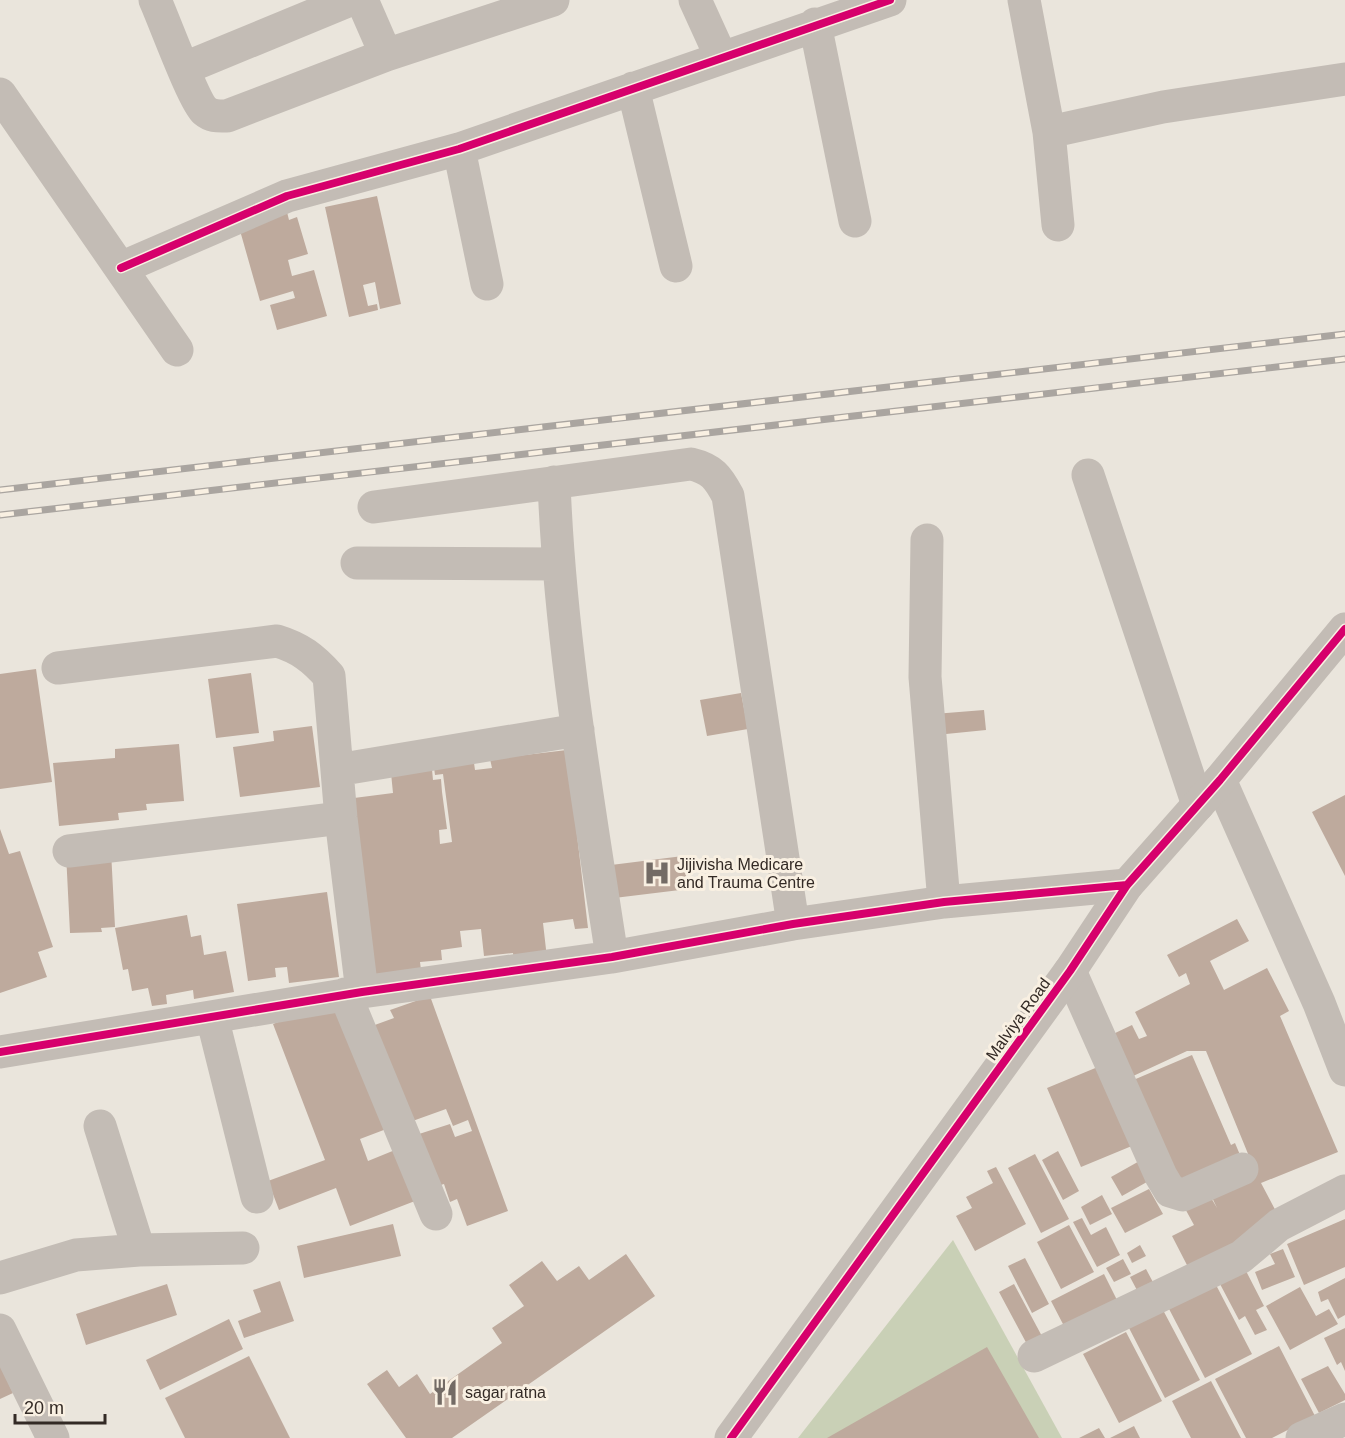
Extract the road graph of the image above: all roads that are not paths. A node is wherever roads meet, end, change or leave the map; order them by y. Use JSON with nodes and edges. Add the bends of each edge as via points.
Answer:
{"nodes":[{"id":1,"x":155,"y":0,"type":"edge"},
{"id":2,"x":350,"y":0,"type":"edge"},
{"id":3,"x":362,"y":0,"type":"edge"},
{"id":4,"x":553,"y":0,"type":"edge"},
{"id":5,"x":695,"y":0,"type":"edge"},
{"id":6,"x":890,"y":0,"type":"edge"},
{"id":7,"x":1024,"y":0,"type":"edge"},
{"id":8,"x":815,"y":24,"type":"junction"},
{"id":9,"x":386,"y":55,"type":"junction"},
{"id":10,"x":721,"y":57,"type":"junction"},
{"id":11,"x":185,"y":69,"type":"junction"},
{"id":12,"x":1345,"y":79,"type":"edge"},
{"id":13,"x":633,"y":87,"type":"junction"},
{"id":14,"x":0,"y":94,"type":"edge"},
{"id":15,"x":1049,"y":132,"type":"junction"},
{"id":16,"x":459,"y":149,"type":"junction"},
{"id":17,"x":855,"y":221,"type":"dead end"},
{"id":18,"x":1058,"y":225,"type":"dead end"},
{"id":19,"x":676,"y":266,"type":"dead end"},
{"id":20,"x":121,"y":268,"type":"junction"},
{"id":21,"x":487,"y":284,"type":"dead end"},
{"id":22,"x":177,"y":350,"type":"dead end"},
{"id":23,"x":1088,"y":475,"type":"dead end"},
{"id":24,"x":554,"y":482,"type":"junction"},
{"id":25,"x":374,"y":507,"type":"dead end"},
{"id":26,"x":927,"y":540,"type":"dead end"},
{"id":27,"x":357,"y":563,"type":"dead end"},
{"id":28,"x":557,"y":564,"type":"junction"},
{"id":29,"x":1345,"y":629,"type":"edge"},
{"id":30,"x":58,"y":668,"type":"dead end"},
{"id":31,"x":578,"y":730,"type":"junction"},
{"id":32,"x":338,"y":770,"type":"junction"},
{"id":33,"x":1220,"y":780,"type":"junction"},
{"id":34,"x":1198,"y":805,"type":"junction"},
{"id":35,"x":341,"y":818,"type":"junction"},
{"id":36,"x":69,"y":851,"type":"dead end"},
{"id":37,"x":1127,"y":885,"type":"junction"},
{"id":38,"x":944,"y":902,"type":"junction"},
{"id":39,"x":793,"y":924,"type":"junction"},
{"id":40,"x":612,"y":957,"type":"junction"},
{"id":41,"x":1070,"y":970,"type":"junction"},
{"id":42,"x":353,"y":993,"type":"junction"},
{"id":43,"x":212,"y":1017,"type":"junction"},
{"id":44,"x":0,"y":1052,"type":"edge"},
{"id":45,"x":1345,"y":1070,"type":"edge"},
{"id":46,"x":100,"y":1126,"type":"dead end"},
{"id":47,"x":1242,"y":1169,"type":"dead end"},
{"id":48,"x":1345,"y":1191,"type":"edge"},
{"id":49,"x":257,"y":1197,"type":"dead end"},
{"id":50,"x":436,"y":1214,"type":"dead end"},
{"id":51,"x":243,"y":1248,"type":"dead end"},
{"id":52,"x":139,"y":1250,"type":"junction"},
{"id":53,"x":0,"y":1278,"type":"edge"},
{"id":54,"x":0,"y":1330,"type":"edge"},
{"id":55,"x":1034,"y":1356,"type":"dead end"},
{"id":56,"x":1345,"y":1419,"type":"edge"},
{"id":57,"x":53,"y":1438,"type":"edge"},
{"id":58,"x":731,"y":1438,"type":"edge"},
{"id":59,"x":1302,"y":1438,"type":"edge"}],
"edges":[{"from":1,"to":11,"type":"street"},
{"from":2,"to":11,"type":"street"},
{"from":3,"to":9,"type":"street"},
{"from":4,"to":9,"type":"street"},
{"from":5,"to":10,"type":"street"},
{"from":6,"to":8,"type":"street"},
{"from":7,"to":15,"type":"street"},
{"from":8,"to":10,"type":"street"},
{"from":8,"to":17,"type":"street"},
{"from":9,"to":11,"type":"street","via":[[227,116],[215,117],[204,111]]},
{"from":10,"to":13,"type":"street"},
{"from":12,"to":15,"type":"street","via":[[1163,107]]},
{"from":13,"to":16,"type":"street"},
{"from":13,"to":19,"type":"street"},
{"from":14,"to":20,"type":"street"},
{"from":15,"to":18,"type":"street"},
{"from":16,"to":20,"type":"street","via":[[287,196]]},
{"from":16,"to":21,"type":"street"},
{"from":20,"to":22,"type":"street"},
{"from":23,"to":34,"type":"street"},
{"from":24,"to":25,"type":"street"},
{"from":24,"to":28,"type":"street"},
{"from":24,"to":39,"type":"street","via":[[691,464],[718,476],[728,496]]},
{"from":26,"to":38,"type":"street","via":[[925,676]]},
{"from":27,"to":28,"type":"street"},
{"from":28,"to":31,"type":"street"},
{"from":29,"to":33,"type":"street","name":"Malviya Road"},
{"from":30,"to":32,"type":"street","via":[[277,641],[296,647],[329,675]]},
{"from":31,"to":32,"type":"street"},
{"from":31,"to":40,"type":"street"},
{"from":32,"to":35,"type":"street"},
{"from":33,"to":34,"type":"street","name":"Malviya Road"},
{"from":33,"to":45,"type":"street"},
{"from":34,"to":37,"type":"street","name":"Malviya Road"},
{"from":35,"to":36,"type":"street"},
{"from":35,"to":42,"type":"street"},
{"from":37,"to":38,"type":"street"},
{"from":37,"to":41,"type":"street","name":"Malviya Road"},
{"from":38,"to":39,"type":"street"},
{"from":39,"to":40,"type":"street"},
{"from":40,"to":42,"type":"street"},
{"from":41,"to":47,"type":"street","via":[[1170,1191],[1183,1195]]},
{"from":41,"to":58,"type":"street","name":"Malviya Road"},
{"from":42,"to":43,"type":"street"},
{"from":42,"to":50,"type":"street"},
{"from":43,"to":44,"type":"street"},
{"from":43,"to":49,"type":"street"},
{"from":46,"to":52,"type":"street"},
{"from":48,"to":55,"type":"street","via":[[1279,1225],[1241,1257]]},
{"from":51,"to":52,"type":"street"},
{"from":52,"to":53,"type":"street","via":[[76,1255]]},
{"from":54,"to":57,"type":"street"},
{"from":56,"to":59,"type":"street"}]}
